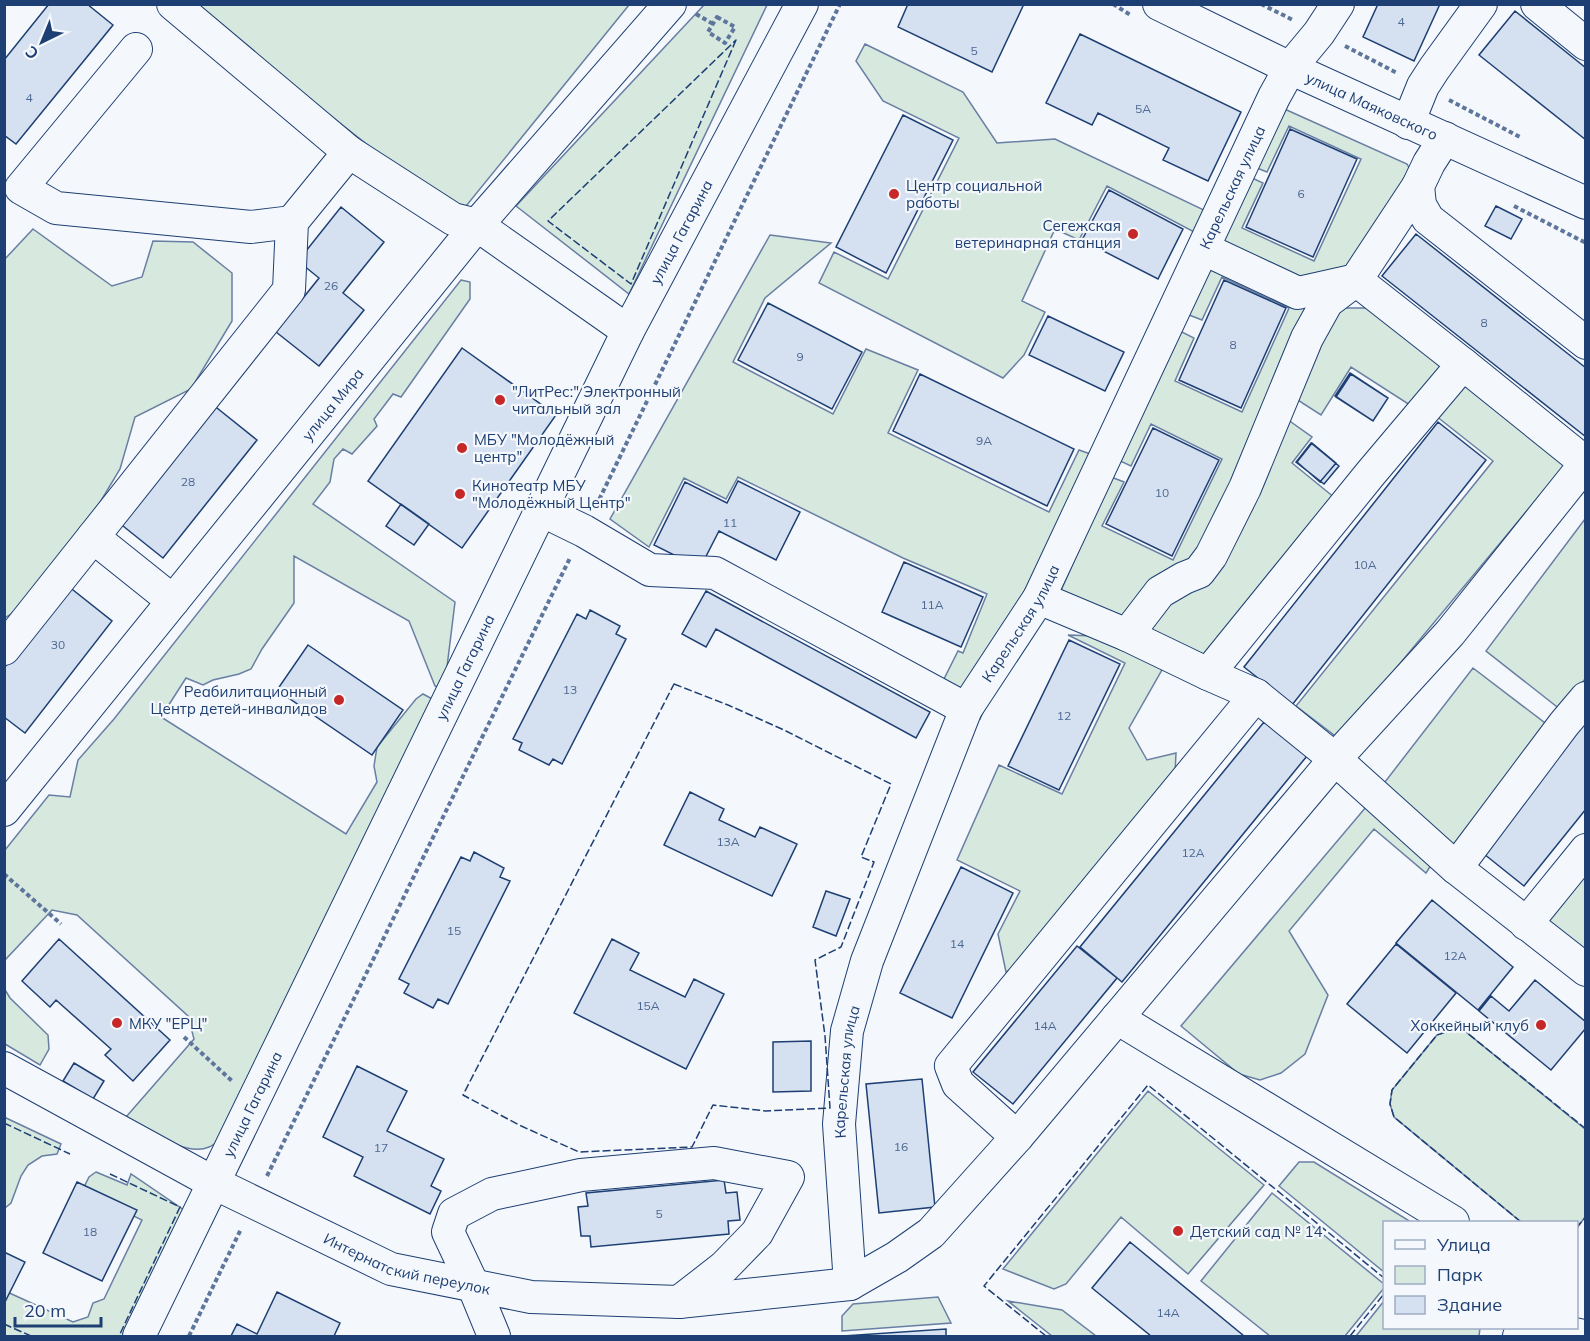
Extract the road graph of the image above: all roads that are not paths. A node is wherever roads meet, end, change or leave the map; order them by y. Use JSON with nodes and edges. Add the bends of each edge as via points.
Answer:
{"nodes":[{"id":1,"x":173,"y":4,"type":"edge"},
{"id":2,"x":670,"y":4,"type":"edge"},
{"id":3,"x":802,"y":4,"type":"edge"},
{"id":4,"x":1159,"y":4,"type":"edge"},
{"id":5,"x":1338,"y":4,"type":"edge"},
{"id":6,"x":1481,"y":4,"type":"edge"},
{"id":7,"x":1538,"y":4,"type":"edge"},
{"id":8,"x":1586,"y":44,"type":"edge"},
{"id":9,"x":136,"y":49,"type":"dead end"},
{"id":10,"x":1290,"y":68,"type":"junction"},
{"id":11,"x":1408,"y":123,"type":"junction"},
{"id":12,"x":1445,"y":138,"type":"junction"},
{"id":13,"x":349,"y":152,"type":"junction"},
{"id":14,"x":1418,"y":186,"type":"junction"},
{"id":15,"x":10,"y":190,"type":"edge"},
{"id":16,"x":1586,"y":203,"type":"edge"},
{"id":17,"x":292,"y":222,"type":"junction"},
{"id":18,"x":477,"y":225,"type":"junction"},
{"id":19,"x":1203,"y":249,"type":"junction"},
{"id":20,"x":1356,"y":280,"type":"junction"},
{"id":21,"x":628,"y":331,"type":"junction"},
{"id":22,"x":1586,"y":343,"type":"edge"},
{"id":23,"x":1463,"y":364,"type":"junction"},
{"id":24,"x":1586,"y":463,"type":"edge"},
{"id":25,"x":541,"y":510,"type":"junction"},
{"id":26,"x":93,"y":537,"type":"junction"},
{"id":27,"x":1039,"y":598,"type":"junction"},
{"id":28,"x":173,"y":601,"type":"junction"},
{"id":29,"x":1127,"y":635,"type":"junction"},
{"id":30,"x":4,"y":649,"type":"edge"},
{"id":31,"x":1208,"y":674,"type":"junction"},
{"id":32,"x":1256,"y":695,"type":"junction"},
{"id":33,"x":1586,"y":698,"type":"edge"},
{"id":34,"x":966,"y":709,"type":"junction"},
{"id":35,"x":1335,"y":759,"type":"junction"},
{"id":36,"x":4,"y":810,"type":"edge"},
{"id":37,"x":1586,"y":850,"type":"edge"},
{"id":38,"x":1456,"y":868,"type":"junction"},
{"id":39,"x":1526,"y":924,"type":"junction"},
{"id":40,"x":1586,"y":970,"type":"edge"},
{"id":41,"x":1118,"y":1018,"type":"junction"},
{"id":42,"x":4,"y":1068,"type":"edge"},
{"id":43,"x":1017,"y":1137,"type":"junction"},
{"id":44,"x":214,"y":1183,"type":"junction"},
{"id":45,"x":1451,"y":1221,"type":"edge"},
{"id":46,"x":850,"y":1284,"type":"junction"},
{"id":47,"x":473,"y":1285,"type":"junction"},
{"id":48,"x":680,"y":1302,"type":"junction"},
{"id":49,"x":1553,"y":1329,"type":"edge"},
{"id":50,"x":140,"y":1336,"type":"edge"},
{"id":51,"x":494,"y":1336,"type":"edge"},
{"id":52,"x":1585,"y":1336,"type":"edge"}],
"edges":[{"from":1,"to":13,"type":"street"},
{"from":2,"to":18,"type":"street","name":"улица Мира"},
{"from":3,"to":21,"type":"street","name":"улица Гагарина"},
{"from":4,"to":10,"type":"street","name":"улица Маяковского"},
{"from":5,"to":10,"type":"street","name":"Карельская улица"},
{"from":6,"to":11,"type":"street","via":[[1423,86]]},
{"from":7,"to":8,"type":"street"},
{"from":9,"to":15,"type":"street"},
{"from":10,"to":11,"type":"street","name":"улица Маяковского"},
{"from":10,"to":19,"type":"street","name":"Карельская улица"},
{"from":11,"to":12,"type":"street","name":"улица Маяковского"},
{"from":12,"to":14,"type":"street"},
{"from":12,"to":16,"type":"street","name":"улица Маяковского"},
{"from":13,"to":17,"type":"street"},
{"from":13,"to":18,"type":"street","via":[[453,219]]},
{"from":14,"to":20,"type":"street"},
{"from":14,"to":22,"type":"street","via":[[1420,205],[1428,219]]},
{"from":15,"to":17,"type":"street","via":[[56,208],[251,227]]},
{"from":17,"to":26,"type":"street","via":[[289,290]]},
{"from":18,"to":21,"type":"street"},
{"from":18,"to":28,"type":"street","name":"улица Мира"},
{"from":19,"to":20,"type":"street","via":[[1298,293]]},
{"from":19,"to":27,"type":"street","name":"Карельская улица"},
{"from":20,"to":23,"type":"street"},
{"from":20,"to":29,"type":"street","via":[[1327,302],[1307,339],[1245,488],[1211,556],[1199,572],[1160,592]]},
{"from":21,"to":25,"type":"street","name":"улица Гагарина"},
{"from":23,"to":24,"type":"street"},
{"from":23,"to":31,"type":"street"},
{"from":24,"to":35,"type":"street","via":[[1450,633]]},
{"from":25,"to":34,"type":"street","via":[[650,570],[715,573]]},
{"from":25,"to":44,"type":"street","name":"улица Гагарина"},
{"from":26,"to":28,"type":"street"},
{"from":26,"to":30,"type":"street"},
{"from":27,"to":29,"type":"street"},
{"from":27,"to":34,"type":"street","name":"Карельская улица"},
{"from":28,"to":36,"type":"street","name":"улица Мира"},
{"from":29,"to":31,"type":"street"},
{"from":31,"to":32,"type":"street"},
{"from":32,"to":35,"type":"street"},
{"from":32,"to":43,"type":"street","via":[[951,1066],[958,1084]]},
{"from":33,"to":38,"type":"street"},
{"from":34,"to":46,"type":"street","name":"Карельская улица","via":[[867,961],[847,1031],[839,1124]]},
{"from":35,"to":38,"type":"street"},
{"from":35,"to":41,"type":"street"},
{"from":37,"to":39,"type":"street"},
{"from":38,"to":39,"type":"street"},
{"from":39,"to":40,"type":"street"},
{"from":41,"to":43,"type":"street"},
{"from":41,"to":45,"type":"street"},
{"from":42,"to":44,"type":"street","name":"Интернатский переулок"},
{"from":43,"to":46,"type":"street","via":[[931,1233]]},
{"from":44,"to":47,"type":"street","name":"Интернатский переулок","via":[[391,1269]]},
{"from":44,"to":50,"type":"street","name":"улица Гагарина"},
{"from":46,"to":48,"type":"street","name":"Интернатский переулок"},
{"from":47,"to":48,"type":"street","name":"Интернатский переулок","via":[[531,1297]]},
{"from":47,"to":48,"type":"street","via":[[448,1232],[454,1214],[492,1194],[581,1175],[714,1163],[788,1177],[757,1233],[724,1268]]},
{"from":47,"to":51,"type":"street"},
{"from":49,"to":52,"type":"street"}]}
